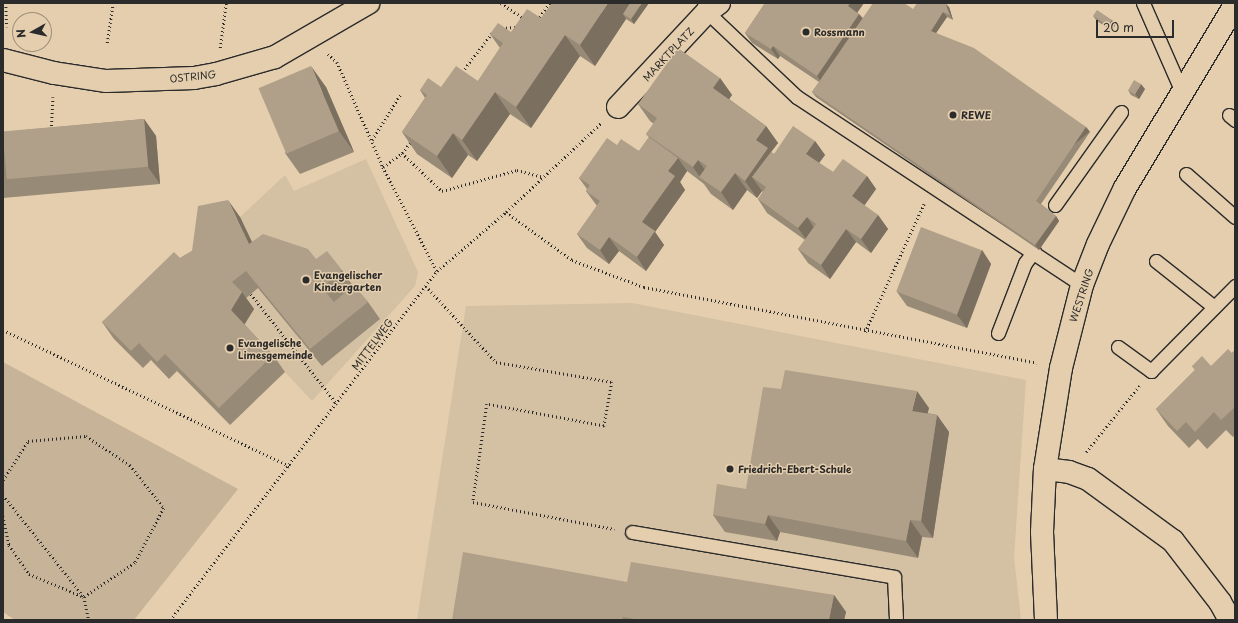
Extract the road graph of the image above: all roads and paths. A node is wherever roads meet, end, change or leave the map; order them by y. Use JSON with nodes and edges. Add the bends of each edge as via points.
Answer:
{"nodes":[{"id":1,"x":6,"y":3,"type":"edge"},
{"id":2,"x":114,"y":3,"type":"edge"},
{"id":3,"x":226,"y":3,"type":"edge"},
{"id":4,"x":368,"y":3,"type":"edge"},
{"id":5,"x":501,"y":3,"type":"edge"},
{"id":6,"x":550,"y":3,"type":"edge"},
{"id":7,"x":1143,"y":3,"type":"edge"},
{"id":8,"x":1235,"y":5,"type":"edge"},
{"id":9,"x":710,"y":6,"type":"edge"},
{"id":10,"x":527,"y":21,"type":"edge"},
{"id":11,"x":534,"y":25,"type":"edge"},
{"id":12,"x":520,"y":26,"type":"edge"},
{"id":13,"x":7,"y":27,"type":"dead end"},
{"id":14,"x":1229,"y":29,"type":"edge"},
{"id":15,"x":310,"y":38,"type":"junction"},
{"id":16,"x":107,"y":43,"type":"dead end"},
{"id":17,"x":3,"y":60,"type":"edge"},
{"id":18,"x":54,"y":73,"type":"junction"},
{"id":19,"x":216,"y":74,"type":"junction"},
{"id":20,"x":456,"y":79,"type":"edge"},
{"id":21,"x":1182,"y":92,"type":"junction"},
{"id":22,"x":400,"y":95,"type":"dead end"},
{"id":23,"x":618,"y":107,"type":"joint"},
{"id":24,"x":1121,"y":112,"type":"dead end"},
{"id":25,"x":51,"y":133,"type":"edge"},
{"id":26,"x":416,"y":134,"type":"edge"},
{"id":27,"x":371,"y":141,"type":"junction"},
{"id":28,"x":402,"y":153,"type":"junction"},
{"id":29,"x":383,"y":167,"type":"junction"},
{"id":30,"x":1186,"y":174,"type":"dead end"},
{"id":31,"x":543,"y":177,"type":"junction"},
{"id":32,"x":933,"y":185,"type":"junction"},
{"id":33,"x":1055,"y":205,"type":"dead end"},
{"id":34,"x":506,"y":212,"type":"junction"},
{"id":35,"x":1235,"y":217,"type":"edge"},
{"id":36,"x":1034,"y":251,"type":"junction"},
{"id":37,"x":1156,"y":261,"type":"dead end"},
{"id":38,"x":437,"y":271,"type":"junction"},
{"id":39,"x":1082,"y":285,"type":"junction"},
{"id":40,"x":426,"y":286,"type":"junction"},
{"id":41,"x":1235,"y":286,"type":"edge"},
{"id":42,"x":251,"y":294,"type":"edge"},
{"id":43,"x":1214,"y":307,"type":"junction"},
{"id":44,"x":3,"y":330,"type":"edge"},
{"id":45,"x":865,"y":332,"type":"junction"},
{"id":46,"x":998,"y":333,"type":"dead end"},
{"id":47,"x":1118,"y":347,"type":"dead end"},
{"id":48,"x":1061,"y":368,"type":"junction"},
{"id":49,"x":1151,"y":371,"type":"junction"},
{"id":50,"x":337,"y":404,"type":"junction"},
{"id":51,"x":290,"y":466,"type":"junction"},
{"id":52,"x":1045,"y":469,"type":"junction"},
{"id":53,"x":1070,"y":472,"type":"junction"},
{"id":54,"x":3,"y":480,"type":"edge"},
{"id":55,"x":3,"y":495,"type":"edge"},
{"id":56,"x":3,"y":516,"type":"edge"},
{"id":57,"x":632,"y":532,"type":"joint"},
{"id":58,"x":84,"y":597,"type":"junction"},
{"id":59,"x":89,"y":620,"type":"edge"},
{"id":60,"x":170,"y":620,"type":"edge"},
{"id":61,"x":896,"y":620,"type":"edge"},
{"id":62,"x":1046,"y":620,"type":"edge"},
{"id":63,"x":1230,"y":620,"type":"edge"}],
"edges":[{"from":1,"to":13,"type":"path"},
{"from":2,"to":16,"type":"path"},
{"from":3,"to":19,"type":"path"},
{"from":4,"to":15,"type":"street","name":"OSTRING"},
{"from":5,"to":10,"type":"path"},
{"from":6,"to":11,"type":"path"},
{"from":7,"to":21,"type":"lane"},
{"from":8,"to":14,"type":"street","name":"WESTRING"},
{"from":9,"to":23,"type":"street","name":"MARKTPLATZ"},
{"from":9,"to":32,"type":"lane","via":[[797,97]]},
{"from":12,"to":20,"type":"path","via":[[493,29]]},
{"from":14,"to":21,"type":"street","name":"WESTRING"},
{"from":15,"to":19,"type":"street","name":"OSTRING","via":[[275,57]]},
{"from":15,"to":27,"type":"path","via":[[337,62]]},
{"from":17,"to":18,"type":"street","name":"OSTRING"},
{"from":18,"to":19,"type":"street","name":"OSTRING","via":[[106,81],[194,78]]},
{"from":18,"to":25,"type":"path"},
{"from":21,"to":39,"type":"street","name":"WESTRING","via":[[1125,188]]},
{"from":22,"to":27,"type":"path"},
{"from":23,"to":31,"type":"path","name":"MITTELWEG"},
{"from":24,"to":33,"type":"lane"},
{"from":26,"to":28,"type":"path"},
{"from":27,"to":29,"type":"path"},
{"from":28,"to":29,"type":"path"},
{"from":28,"to":31,"type":"path","via":[[442,191],[517,170]]},
{"from":29,"to":38,"type":"path"},
{"from":30,"to":35,"type":"lane"},
{"from":31,"to":34,"type":"path","name":"MITTELWEG"},
{"from":32,"to":36,"type":"lane"},
{"from":32,"to":45,"type":"path"},
{"from":34,"to":38,"type":"path","name":"MITTELWEG"},
{"from":34,"to":45,"type":"path","via":[[572,260],[644,287]]},
{"from":36,"to":39,"type":"lane"},
{"from":36,"to":46,"type":"lane","via":[[1025,263]]},
{"from":37,"to":43,"type":"lane"},
{"from":38,"to":40,"type":"path","name":"MITTELWEG"},
{"from":39,"to":48,"type":"street","name":"WESTRING"},
{"from":40,"to":50,"type":"path","name":"MITTELWEG"},
{"from":40,"to":57,"type":"path","via":[[496,362],[612,382],[604,426],[487,404],[473,502]]},
{"from":41,"to":43,"type":"lane"},
{"from":42,"to":50,"type":"path"},
{"from":43,"to":49,"type":"lane"},
{"from":44,"to":51,"type":"path"},
{"from":45,"to":48,"type":"path"},
{"from":47,"to":49,"type":"lane"},
{"from":48,"to":52,"type":"street","name":"WESTRING"},
{"from":49,"to":53,"type":"path"},
{"from":50,"to":51,"type":"path","name":"MITTELWEG"},
{"from":51,"to":60,"type":"path","name":"MITTELWEG"},
{"from":52,"to":53,"type":"street"},
{"from":52,"to":62,"type":"street","name":"WESTRING","via":[[1042,532]]},
{"from":53,"to":63,"type":"street","via":[[1088,479],[1112,494],[1173,541],[1220,602]]},
{"from":54,"to":58,"type":"path","via":[[28,441],[86,436],[130,465],[164,508],[135,562]]},
{"from":55,"to":58,"type":"path"},
{"from":56,"to":58,"type":"path","via":[[9,544],[29,574]]},
{"from":57,"to":61,"type":"lane","via":[[894,577]]},
{"from":58,"to":59,"type":"path"}]}
